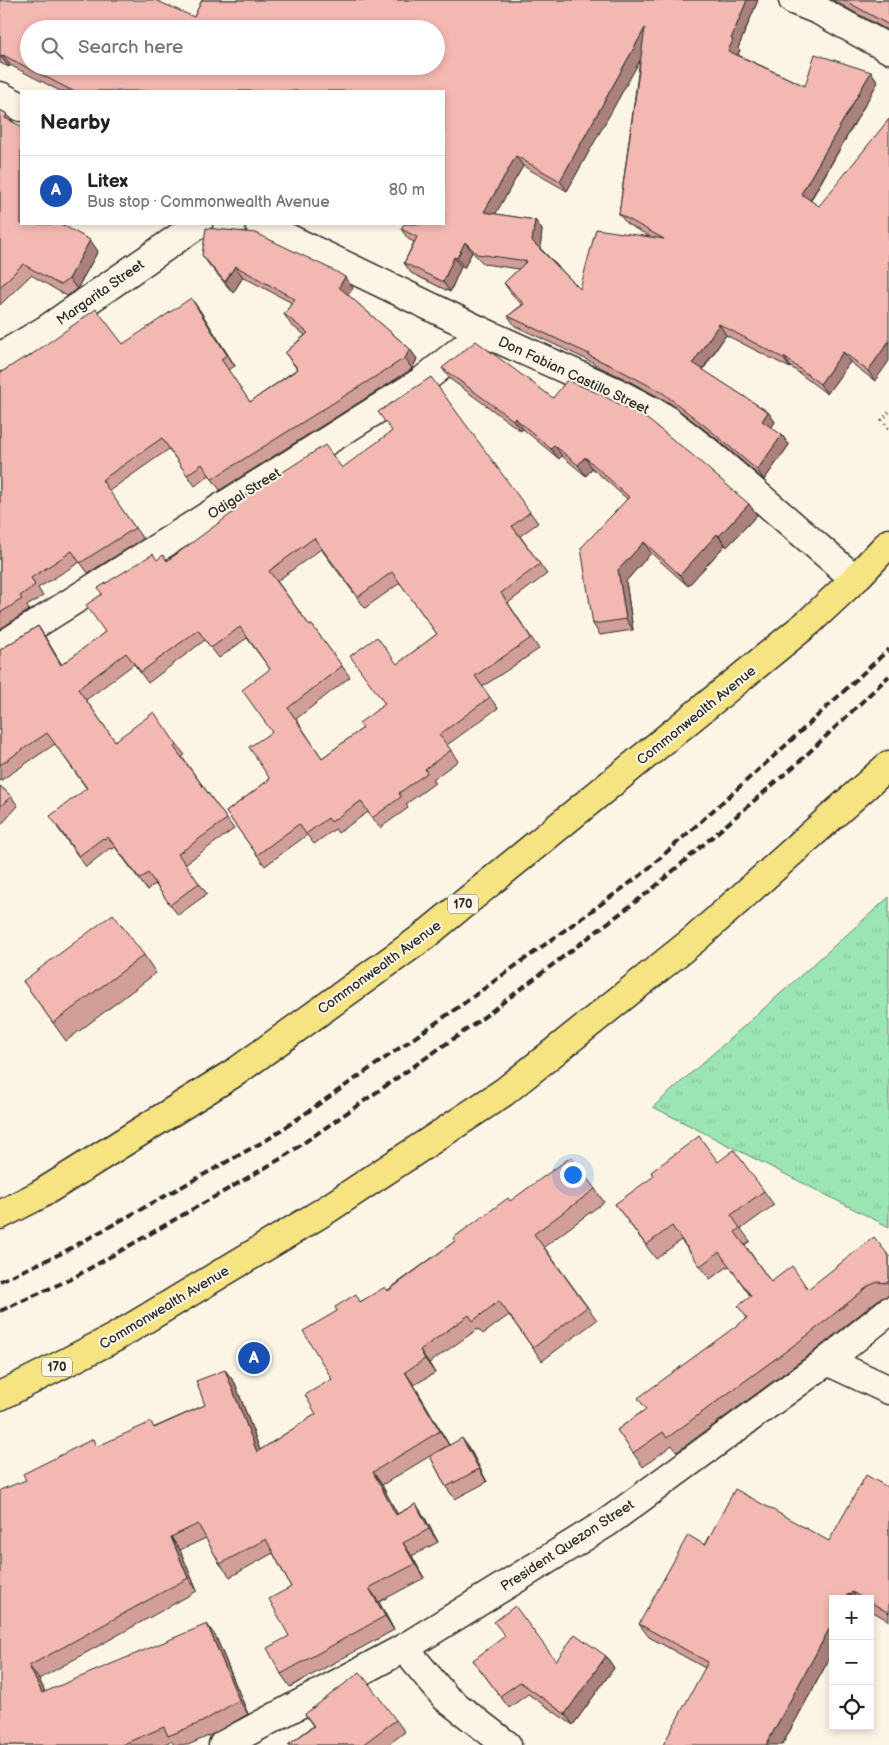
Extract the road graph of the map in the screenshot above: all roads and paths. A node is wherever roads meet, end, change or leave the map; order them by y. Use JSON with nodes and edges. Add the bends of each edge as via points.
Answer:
{"nodes":[{"id":1,"x":794,"y":0,"type":"edge"},
{"id":2,"x":889,"y":49,"type":"edge"},
{"id":3,"x":0,"y":96,"type":"edge"},
{"id":4,"x":20,"y":106,"type":"edge"},
{"id":5,"x":197,"y":225,"type":"edge"},
{"id":6,"x":261,"y":225,"type":"edge"},
{"id":7,"x":483,"y":332,"type":"junction"},
{"id":8,"x":0,"y":357,"type":"edge"},
{"id":9,"x":889,"y":412,"type":"edge"},
{"id":10,"x":889,"y":429,"type":"edge"},
{"id":11,"x":889,"y":543,"type":"edge"},
{"id":12,"x":855,"y":579,"type":"junction"},
{"id":13,"x":0,"y":648,"type":"edge"},
{"id":14,"x":889,"y":765,"type":"edge"},
{"id":15,"x":0,"y":1215,"type":"edge"},
{"id":16,"x":889,"y":1311,"type":"edge"},
{"id":17,"x":827,"y":1361,"type":"junction"},
{"id":18,"x":889,"y":1390,"type":"edge"},
{"id":19,"x":0,"y":1396,"type":"edge"},
{"id":20,"x":404,"y":1648,"type":"junction"},
{"id":21,"x":223,"y":1745,"type":"edge"},
{"id":22,"x":507,"y":1745,"type":"edge"}],
"edges":[{"from":1,"to":2,"type":"street"},
{"from":3,"to":4,"type":"street"},
{"from":5,"to":8,"type":"street","name":"Margarita Street","via":[[47,329]]},
{"from":6,"to":7,"type":"street","name":"Don Fabian Castillo Street"},
{"from":7,"to":12,"type":"street","name":"Don Fabian Castillo Street","via":[[616,392],[663,418],[708,452]]},
{"from":7,"to":13,"type":"street","name":"Odigal Street","via":[[422,381]]},
{"from":9,"to":10,"type":"path","via":[[882,420]]},
{"from":11,"to":12,"type":"main road","name":"Commonwealth Avenue","number":"170"},
{"from":12,"to":15,"type":"main road","name":"Commonwealth Avenue","number":"170","via":[[809,622],[423,937],[237,1071],[39,1195]]},
{"from":14,"to":19,"type":"main road","name":"Commonwealth Avenue","number":"170","via":[[695,939],[504,1092],[323,1212],[122,1333]]},
{"from":16,"to":17,"type":"street","name":"President Quezon Street"},
{"from":17,"to":18,"type":"street"},
{"from":17,"to":20,"type":"street","name":"President Quezon Street","via":[[608,1522]]},
{"from":20,"to":21,"type":"street","name":"President Quezon Street"},
{"from":20,"to":22,"type":"street","via":[[446,1698]]}]}
